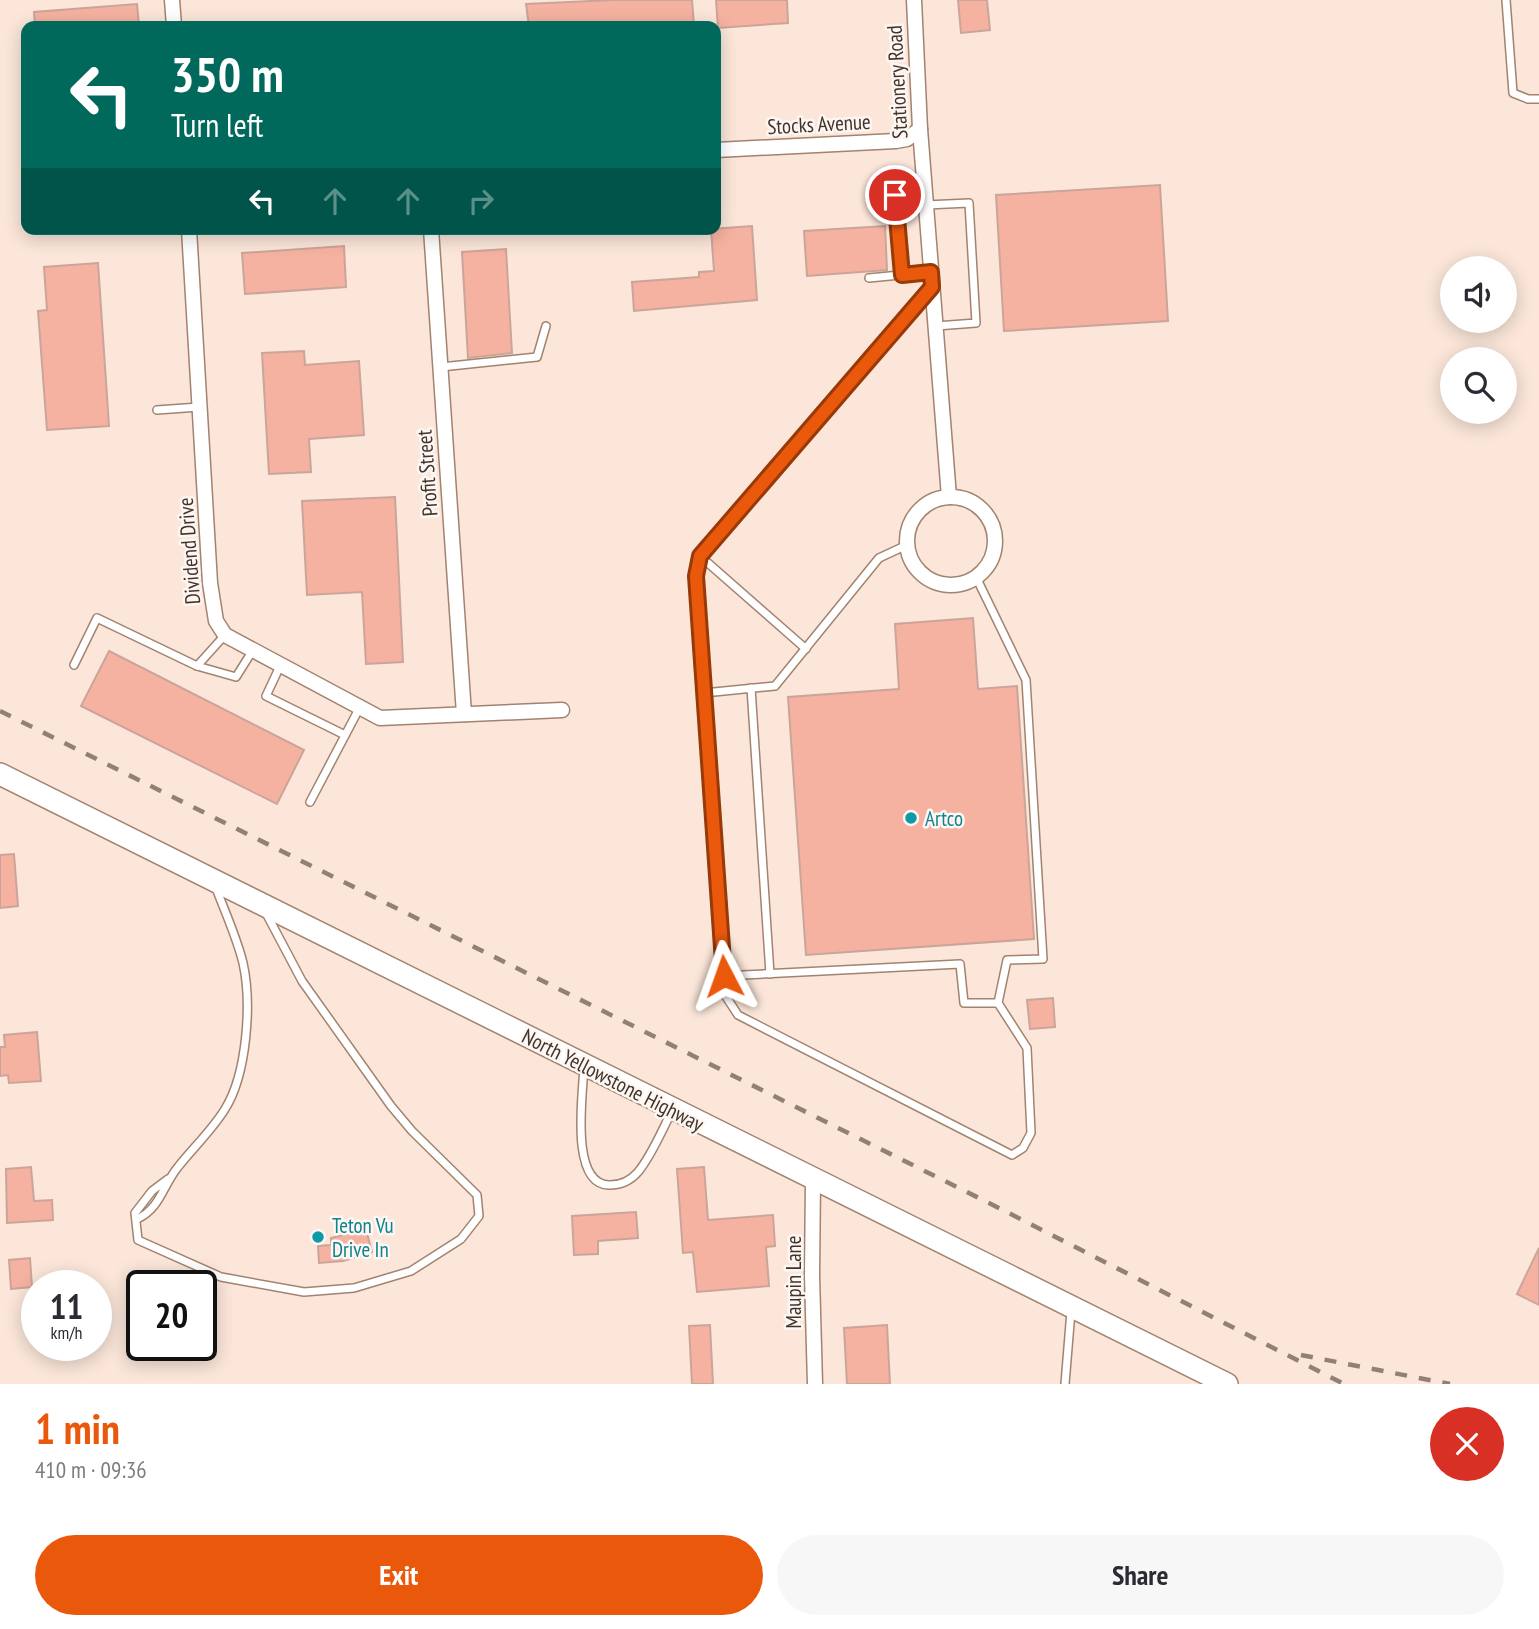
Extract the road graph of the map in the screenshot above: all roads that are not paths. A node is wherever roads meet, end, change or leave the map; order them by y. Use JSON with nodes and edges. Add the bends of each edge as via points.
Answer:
{"nodes":[{"id":1,"x":173,"y":0,"type":"edge"},
{"id":2,"x":914,"y":0,"type":"edge"},
{"id":3,"x":1506,"y":0,"type":"edge"},
{"id":4,"x":174,"y":21,"type":"edge"},
{"id":5,"x":1539,"y":99,"type":"edge"},
{"id":6,"x":920,"y":129,"type":"junction"},
{"id":7,"x":721,"y":150,"type":"edge"},
{"id":8,"x":895,"y":195,"type":"dead end"},
{"id":9,"x":926,"y":205,"type":"junction"},
{"id":10,"x":189,"y":235,"type":"edge"},
{"id":11,"x":431,"y":235,"type":"edge"},
{"id":12,"x":902,"y":275,"type":"junction"},
{"id":13,"x":869,"y":278,"type":"dead end"},
{"id":14,"x":932,"y":280,"type":"junction"},
{"id":15,"x":546,"y":326,"type":"dead end"},
{"id":16,"x":935,"y":326,"type":"junction"},
{"id":17,"x":441,"y":367,"type":"junction"},
{"id":18,"x":200,"y":407,"type":"junction"},
{"id":19,"x":157,"y":410,"type":"dead end"},
{"id":20,"x":949,"y":497,"type":"junction"},
{"id":21,"x":907,"y":545,"type":"junction"},
{"id":22,"x":700,"y":556,"type":"junction"},
{"id":23,"x":976,"y":577,"type":"junction"},
{"id":24,"x":225,"y":635,"type":"junction"},
{"id":25,"x":253,"y":649,"type":"junction"},
{"id":26,"x":806,"y":649,"type":"junction"},
{"id":27,"x":281,"y":664,"type":"junction"},
{"id":28,"x":74,"y":665,"type":"dead end"},
{"id":29,"x":197,"y":666,"type":"junction"},
{"id":30,"x":751,"y":688,"type":"junction"},
{"id":31,"x":704,"y":693,"type":"junction"},
{"id":32,"x":360,"y":707,"type":"junction"},
{"id":33,"x":562,"y":710,"type":"dead end"},
{"id":34,"x":464,"y":714,"type":"junction"},
{"id":35,"x":345,"y":735,"type":"junction"},
{"id":36,"x":0,"y":774,"type":"edge"},
{"id":37,"x":310,"y":802,"type":"dead end"},
{"id":38,"x":212,"y":880,"type":"junction"},
{"id":39,"x":261,"y":904,"type":"junction"},
{"id":40,"x":770,"y":974,"type":"junction"},
{"id":41,"x":724,"y":976,"type":"junction"},
{"id":42,"x":998,"y":1003,"type":"junction"},
{"id":43,"x":584,"y":1066,"type":"junction"},
{"id":44,"x":673,"y":1110,"type":"junction"},
{"id":45,"x":168,"y":1179,"type":"junction"},
{"id":46,"x":813,"y":1180,"type":"junction"},
{"id":47,"x":137,"y":1219,"type":"junction"},
{"id":48,"x":1071,"y":1307,"type":"junction"},
{"id":49,"x":815,"y":1384,"type":"edge"},
{"id":50,"x":1065,"y":1384,"type":"edge"},
{"id":51,"x":1227,"y":1384,"type":"edge"}],
"edges":[{"from":1,"to":4,"type":"street"},
{"from":2,"to":6,"type":"street","name":"Stationery Road"},
{"from":3,"to":5,"type":"lane","via":[[1513,93]]},
{"from":6,"to":7,"type":"street","name":"Stocks Avenue","via":[[896,141]]},
{"from":6,"to":9,"type":"street","name":"Stationery Road"},
{"from":8,"to":12,"type":"lane"},
{"from":9,"to":14,"type":"street","name":"Stationery Road"},
{"from":9,"to":16,"type":"lane","via":[[968,203],[976,323]]},
{"from":10,"to":18,"type":"street","name":"Dividend Drive"},
{"from":11,"to":17,"type":"street","name":"Profit Street"},
{"from":12,"to":13,"type":"lane"},
{"from":12,"to":14,"type":"lane"},
{"from":14,"to":16,"type":"street","name":"Stationery Road"},
{"from":14,"to":22,"type":"lane"},
{"from":15,"to":17,"type":"lane","via":[[537,357]]},
{"from":16,"to":20,"type":"street","name":"Stationery Road"},
{"from":17,"to":34,"type":"street","name":"Profit Street"},
{"from":18,"to":19,"type":"lane"},
{"from":18,"to":24,"type":"street","name":"Dividend Drive","via":[[210,583],[216,621]]},
{"from":20,"to":21,"type":"street","via":[[918,512]]},
{"from":20,"to":23,"type":"street","via":[[977,506],[994,530],[991,560]]},
{"from":21,"to":23,"type":"street","via":[[910,559],[929,580],[956,585]]},
{"from":21,"to":26,"type":"lane","via":[[878,558]]},
{"from":22,"to":26,"type":"lane"},
{"from":22,"to":31,"type":"lane","via":[[696,576]]},
{"from":23,"to":42,"type":"lane","via":[[1026,680],[1043,959],[1007,960]]},
{"from":24,"to":25,"type":"street"},
{"from":24,"to":29,"type":"lane"},
{"from":25,"to":27,"type":"street"},
{"from":25,"to":29,"type":"lane","via":[[236,677]]},
{"from":26,"to":30,"type":"lane","via":[[775,686]]},
{"from":27,"to":32,"type":"street"},
{"from":27,"to":35,"type":"lane","via":[[266,695]]},
{"from":28,"to":29,"type":"lane","via":[[97,618]]},
{"from":30,"to":31,"type":"lane"},
{"from":30,"to":40,"type":"lane"},
{"from":31,"to":41,"type":"lane"},
{"from":32,"to":34,"type":"street","via":[[380,718]]},
{"from":32,"to":35,"type":"lane"},
{"from":33,"to":34,"type":"street"},
{"from":35,"to":37,"type":"lane"},
{"from":36,"to":38,"type":"main road","name":"North Yellowstone Highway"},
{"from":38,"to":39,"type":"main road","name":"North Yellowstone Highway"},
{"from":38,"to":45,"type":"lane","via":[[243,964],[246,1012],[241,1074],[225,1110]]},
{"from":39,"to":43,"type":"main road","name":"North Yellowstone Highway"},
{"from":39,"to":47,"type":"lane","via":[[302,981],[398,1114],[477,1195],[479,1216],[461,1239],[411,1271],[354,1288],[304,1292],[221,1277],[138,1240]]},
{"from":40,"to":41,"type":"lane"},
{"from":40,"to":42,"type":"lane","via":[[960,964],[964,1003]]},
{"from":41,"to":42,"type":"lane","via":[[725,995],[738,1015],[1012,1155],[1023,1148],[1031,1133],[1027,1048]]},
{"from":43,"to":44,"type":"main road","name":"North Yellowstone Highway"},
{"from":43,"to":44,"type":"lane","via":[[580,1135],[589,1175],[603,1185],[620,1185],[638,1172]]},
{"from":44,"to":46,"type":"main road","name":"North Yellowstone Highway"},
{"from":45,"to":47,"type":"lane","via":[[148,1214]]},
{"from":45,"to":47,"type":"lane","via":[[141,1203]]},
{"from":46,"to":48,"type":"main road","name":"North Yellowstone Highway"},
{"from":46,"to":49,"type":"street","name":"Maupin Lane"},
{"from":48,"to":50,"type":"lane"},
{"from":48,"to":51,"type":"main road","name":"North Yellowstone Highway"}]}
